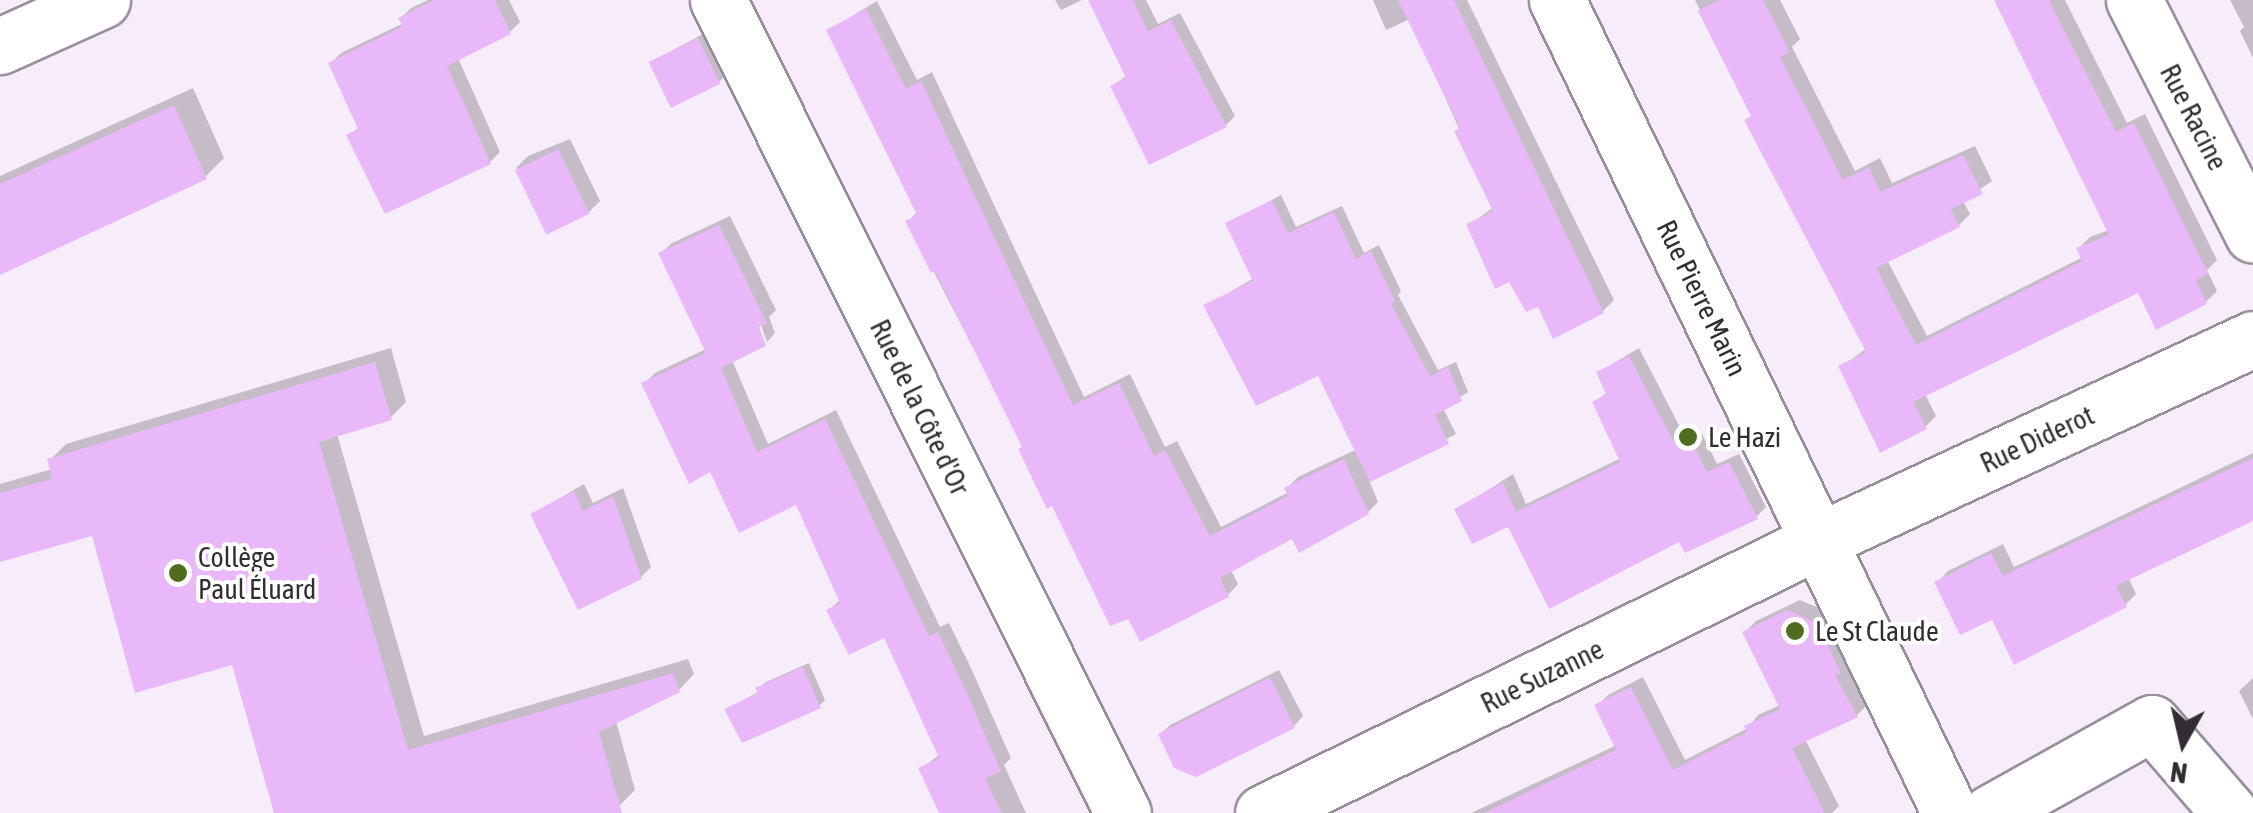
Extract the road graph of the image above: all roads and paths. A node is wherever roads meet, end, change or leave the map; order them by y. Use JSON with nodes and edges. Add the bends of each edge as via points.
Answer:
{"nodes":[{"id":1,"x":102,"y":0,"type":"edge"},
{"id":2,"x":718,"y":0,"type":"edge"},
{"id":3,"x":1557,"y":0,"type":"edge"},
{"id":4,"x":2134,"y":0,"type":"edge"},
{"id":5,"x":0,"y":46,"type":"edge"},
{"id":6,"x":2253,"y":235,"type":"edge"},
{"id":7,"x":2253,"y":339,"type":"edge"},
{"id":8,"x":1820,"y":540,"type":"junction"},
{"id":9,"x":2253,"y":806,"type":"edge"},
{"id":10,"x":1123,"y":813,"type":"edge"},
{"id":11,"x":1263,"y":813,"type":"edge"},
{"id":12,"x":1950,"y":813,"type":"edge"},
{"id":13,"x":1990,"y":813,"type":"edge"},
{"id":14,"x":2230,"y":813,"type":"edge"},
{"id":15,"x":2238,"y":813,"type":"edge"}],
"edges":[{"from":1,"to":5,"type":"street"},
{"from":2,"to":10,"type":"street","name":"Rue de la Côte d'Or"},
{"from":3,"to":8,"type":"street","name":"Rue Pierre Marin"},
{"from":4,"to":6,"type":"street","name":"Rue Racine"},
{"from":7,"to":8,"type":"street","name":"Rue Diderot"},
{"from":8,"to":11,"type":"street","name":"Rue Suzanne"},
{"from":8,"to":12,"type":"street","name":"Rue Pierre Marin"},
{"from":9,"to":15,"type":"street"},
{"from":13,"to":14,"type":"street","via":[[2152,723]]}]}
